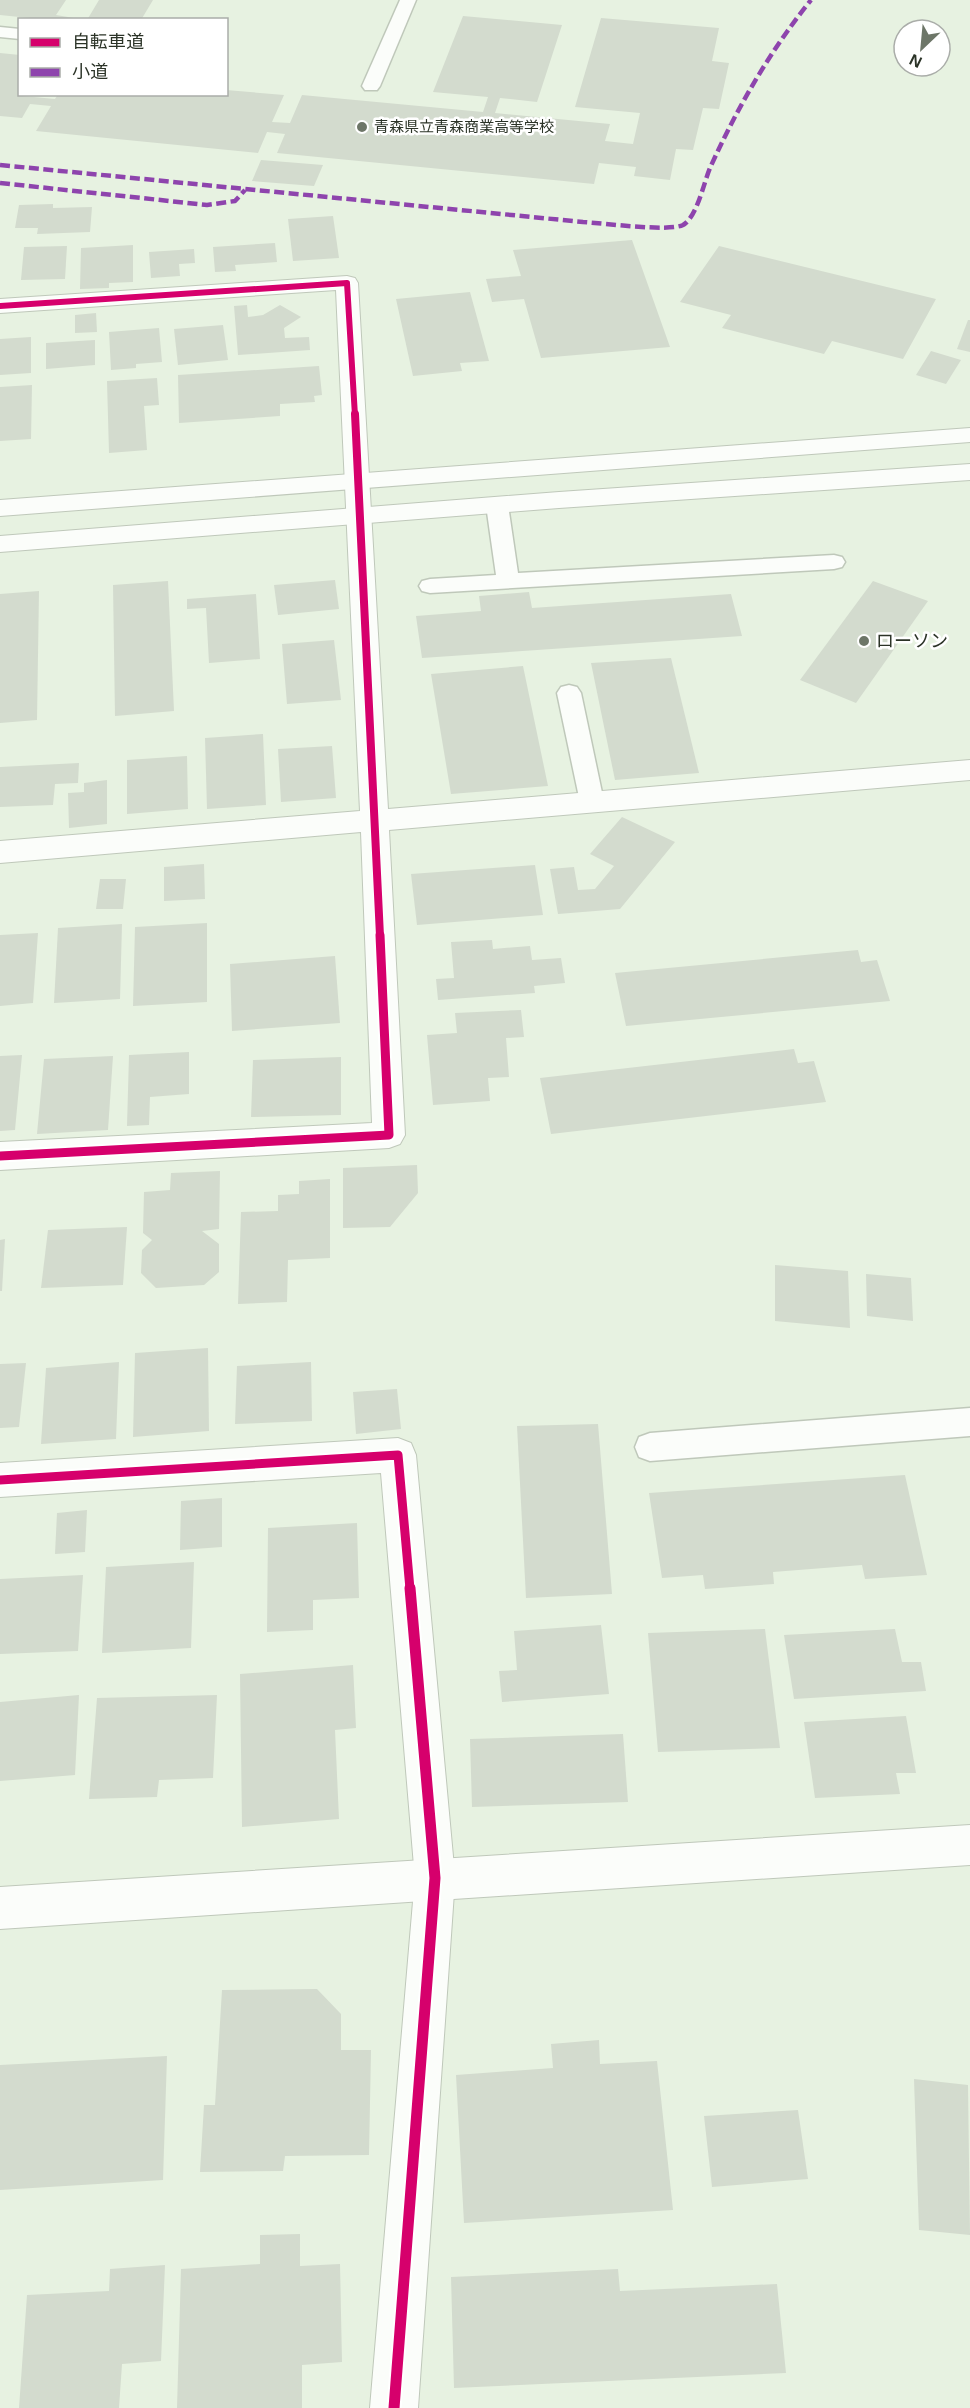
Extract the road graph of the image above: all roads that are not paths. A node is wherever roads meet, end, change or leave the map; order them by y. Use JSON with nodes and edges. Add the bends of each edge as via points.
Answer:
{"nodes":[{"id":1,"x":408,"y":0,"type":"edge"},
{"id":2,"x":0,"y":32,"type":"edge"},
{"id":3,"x":18,"y":34,"type":"dead end"},
{"id":4,"x":371,"y":86,"type":"dead end"},
{"id":5,"x":0,"y":306,"type":"edge"},
{"id":6,"x":970,"y":435,"type":"edge"},
{"id":7,"x":970,"y":471,"type":"edge"},
{"id":8,"x":357,"y":480,"type":"junction"},
{"id":9,"x":497,"y":505,"type":"junction"},
{"id":10,"x":0,"y":508,"type":"edge"},
{"id":11,"x":359,"y":517,"type":"junction"},
{"id":12,"x":0,"y":544,"type":"edge"},
{"id":13,"x":834,"y":562,"type":"dead end"},
{"id":14,"x":508,"y":581,"type":"junction"},
{"id":15,"x":430,"y":586,"type":"dead end"},
{"id":16,"x":569,"y":693,"type":"dead end"},
{"id":17,"x":970,"y":770,"type":"edge"},
{"id":18,"x":592,"y":802,"type":"junction"},
{"id":19,"x":373,"y":820,"type":"junction"},
{"id":20,"x":0,"y":852,"type":"edge"},
{"id":21,"x":0,"y":1156,"type":"edge"},
{"id":22,"x":970,"y":1422,"type":"edge"},
{"id":23,"x":650,"y":1447,"type":"dead end"},
{"id":24,"x":0,"y":1480,"type":"edge"},
{"id":25,"x":970,"y":1845,"type":"edge"},
{"id":26,"x":435,"y":1878,"type":"junction"},
{"id":27,"x":0,"y":1908,"type":"edge"},
{"id":28,"x":394,"y":2408,"type":"edge"}],
"edges":[{"from":1,"to":4,"type":"lane"},
{"from":2,"to":3,"type":"lane"},
{"from":5,"to":8,"type":"street","via":[[347,283]]},
{"from":6,"to":8,"type":"street"},
{"from":7,"to":9,"type":"street"},
{"from":8,"to":10,"type":"street"},
{"from":8,"to":11,"type":"street"},
{"from":9,"to":11,"type":"street"},
{"from":9,"to":14,"type":"lane"},
{"from":11,"to":12,"type":"street"},
{"from":11,"to":19,"type":"street"},
{"from":13,"to":14,"type":"lane"},
{"from":14,"to":15,"type":"lane"},
{"from":16,"to":18,"type":"lane"},
{"from":17,"to":18,"type":"street"},
{"from":18,"to":19,"type":"street"},
{"from":19,"to":20,"type":"street"},
{"from":19,"to":21,"type":"street","via":[[389,1135]]},
{"from":22,"to":23,"type":"lane"},
{"from":24,"to":26,"type":"street","via":[[398,1455]]},
{"from":25,"to":26,"type":"street"},
{"from":26,"to":27,"type":"street"},
{"from":26,"to":28,"type":"street"}]}
